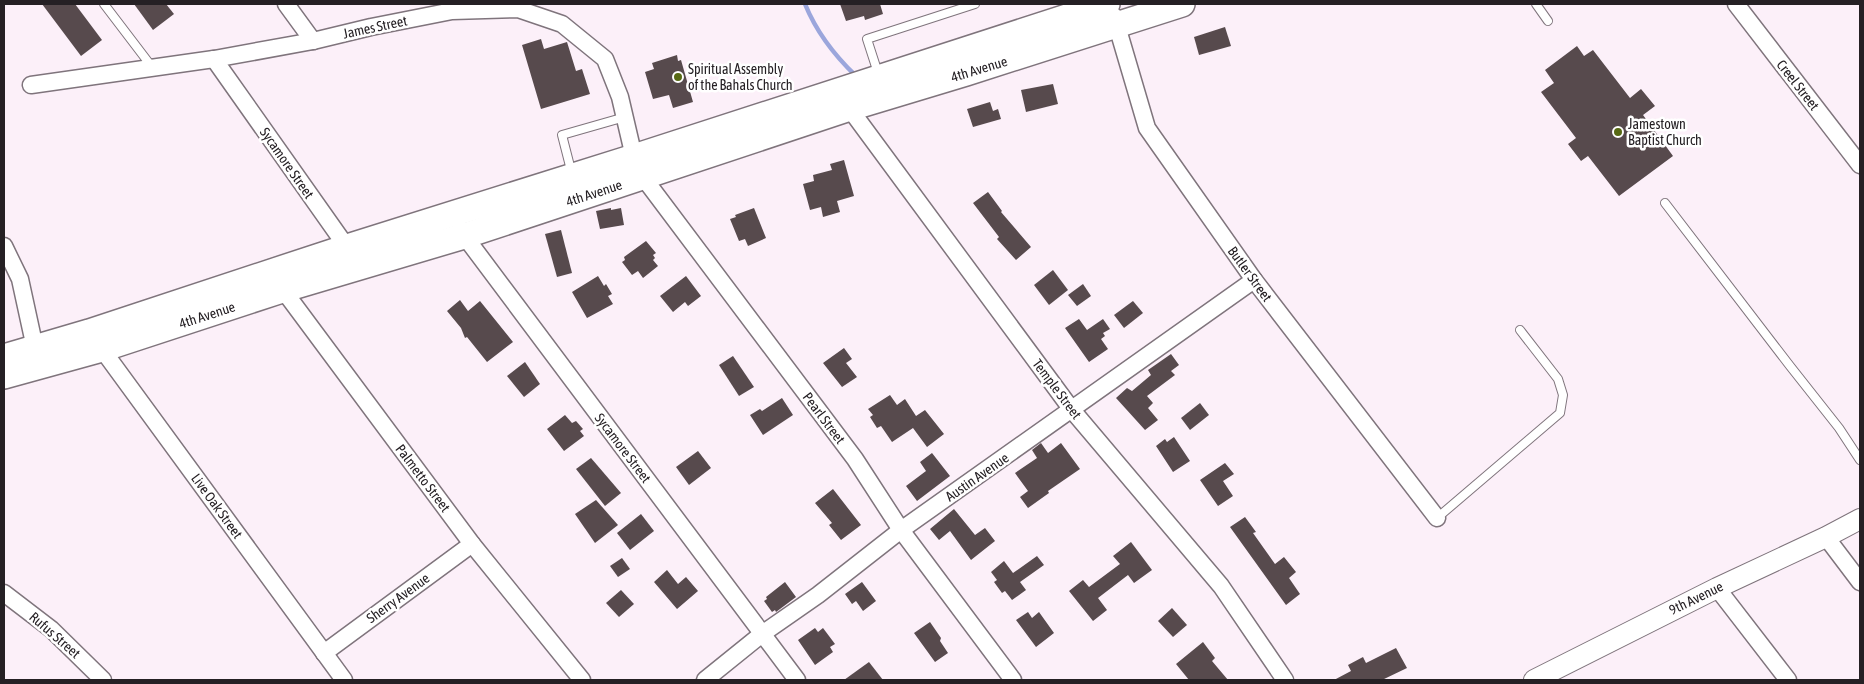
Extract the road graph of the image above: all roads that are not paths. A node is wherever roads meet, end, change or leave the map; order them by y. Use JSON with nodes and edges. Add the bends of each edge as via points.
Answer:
{"nodes":[{"id":1,"x":104,"y":4,"type":"edge"},
{"id":2,"x":286,"y":4,"type":"edge"},
{"id":3,"x":976,"y":4,"type":"edge"},
{"id":4,"x":1182,"y":4,"type":"edge"},
{"id":5,"x":1536,"y":4,"type":"edge"},
{"id":6,"x":1736,"y":4,"type":"edge"},
{"id":7,"x":516,"y":6,"type":"edge"},
{"id":8,"x":1149,"y":9,"type":"edge"},
{"id":9,"x":1111,"y":11,"type":"edge"},
{"id":10,"x":1548,"y":21,"type":"dead end"},
{"id":11,"x":313,"y":41,"type":"junction"},
{"id":12,"x":214,"y":59,"type":"junction"},
{"id":13,"x":152,"y":68,"type":"junction"},
{"id":14,"x":880,"y":77,"type":"junction"},
{"id":15,"x":31,"y":85,"type":"dead end"},
{"id":16,"x":844,"y":99,"type":"junction"},
{"id":17,"x":625,"y":117,"type":"junction"},
{"id":18,"x":1860,"y":165,"type":"edge"},
{"id":19,"x":638,"y":167,"type":"junction"},
{"id":20,"x":572,"y":177,"type":"junction"},
{"id":21,"x":1665,"y":203,"type":"dead end"},
{"id":22,"x":449,"y":216,"type":"junction"},
{"id":23,"x":464,"y":236,"type":"junction"},
{"id":24,"x":4,"y":246,"type":"edge"},
{"id":25,"x":353,"y":257,"type":"junction"},
{"id":26,"x":1254,"y":280,"type":"junction"},
{"id":27,"x":276,"y":281,"type":"junction"},
{"id":28,"x":1520,"y":330,"type":"dead end"},
{"id":29,"x":96,"y":340,"type":"junction"},
{"id":30,"x":4,"y":357,"type":"edge"},
{"id":31,"x":35,"y":357,"type":"junction"},
{"id":32,"x":4,"y":376,"type":"edge"},
{"id":33,"x":1072,"y":410,"type":"junction"},
{"id":34,"x":1860,"y":460,"type":"edge"},
{"id":35,"x":1437,"y":518,"type":"joint"},
{"id":36,"x":1860,"y":519,"type":"edge"},
{"id":37,"x":901,"y":530,"type":"junction"},
{"id":38,"x":1826,"y":537,"type":"junction"},
{"id":39,"x":472,"y":544,"type":"junction"},
{"id":40,"x":1860,"y":582,"type":"edge"},
{"id":41,"x":1717,"y":588,"type":"junction"},
{"id":42,"x":4,"y":594,"type":"edge"},
{"id":43,"x":762,"y":634,"type":"junction"},
{"id":44,"x":324,"y":653,"type":"junction"},
{"id":45,"x":104,"y":680,"type":"edge"},
{"id":46,"x":344,"y":680,"type":"edge"},
{"id":47,"x":582,"y":680,"type":"edge"},
{"id":48,"x":705,"y":680,"type":"edge"},
{"id":49,"x":797,"y":680,"type":"edge"},
{"id":50,"x":1013,"y":680,"type":"edge"},
{"id":51,"x":1285,"y":680,"type":"edge"},
{"id":52,"x":1534,"y":680,"type":"edge"},
{"id":53,"x":1788,"y":680,"type":"edge"}],
"edges":[{"from":1,"to":13,"type":"lane"},
{"from":2,"to":11,"type":"street"},
{"from":3,"to":14,"type":"lane","via":[[867,39]]},
{"from":4,"to":8,"type":"main road","name":"4th Avenue"},
{"from":5,"to":10,"type":"lane"},
{"from":6,"to":18,"type":"street","name":"Creel Street"},
{"from":7,"to":11,"type":"street","name":"James Street","via":[[452,11]]},
{"from":7,"to":17,"type":"street","name":"James Street","via":[[562,24],[605,60]]},
{"from":8,"to":9,"type":"main road","name":"4th Avenue"},
{"from":9,"to":14,"type":"main road","name":"4th Avenue"},
{"from":9,"to":16,"type":"main road","name":"4th Avenue"},
{"from":9,"to":26,"type":"street","name":"Butler Street","via":[[1147,128]]},
{"from":11,"to":12,"type":"street","name":"James Street"},
{"from":12,"to":13,"type":"street","name":"James Street"},
{"from":12,"to":25,"type":"street","name":"Sycamore Street"},
{"from":13,"to":15,"type":"street","name":"James Street"},
{"from":14,"to":16,"type":"main road","name":"4th Avenue"},
{"from":16,"to":19,"type":"main road","name":"4th Avenue"},
{"from":16,"to":33,"type":"street","name":"Temple Street"},
{"from":17,"to":19,"type":"street","name":"James Street"},
{"from":17,"to":20,"type":"lane","via":[[562,135]]},
{"from":19,"to":20,"type":"main road","name":"4th Avenue"},
{"from":19,"to":23,"type":"main road","name":"4th Avenue"},
{"from":19,"to":37,"type":"street","name":"Pearl Street","via":[[855,459]]},
{"from":20,"to":22,"type":"main road","name":"4th Avenue"},
{"from":21,"to":34,"type":"lane","via":[[1839,428]]},
{"from":22,"to":23,"type":"street","name":"Sycamore Street"},
{"from":22,"to":25,"type":"main road","name":"4th Avenue"},
{"from":23,"to":25,"type":"main road","name":"4th Avenue"},
{"from":23,"to":43,"type":"street","name":"Sycamore Street"},
{"from":24,"to":31,"type":"street","via":[[20,279]]},
{"from":25,"to":27,"type":"main road","name":"4th Avenue"},
{"from":26,"to":33,"type":"street","name":"Austin Avenue"},
{"from":26,"to":35,"type":"street","name":"Butler Street"},
{"from":27,"to":29,"type":"main road","name":"4th Avenue"},
{"from":27,"to":39,"type":"street","name":"Palmetto Street"},
{"from":28,"to":35,"type":"lane","via":[[1558,378],[1563,396],[1560,413]]},
{"from":29,"to":31,"type":"main road","name":"4th Avenue"},
{"from":29,"to":44,"type":"street","name":"Live Oak Street"},
{"from":30,"to":31,"type":"main road","name":"4th Avenue"},
{"from":31,"to":32,"type":"main road","name":"4th Avenue"},
{"from":33,"to":37,"type":"street","name":"Austin Avenue"},
{"from":33,"to":51,"type":"street","name":"Temple Street","via":[[1221,586]]},
{"from":36,"to":38,"type":"street","name":"9th Avenue"},
{"from":37,"to":43,"type":"street","name":"Austin Avenue"},
{"from":37,"to":50,"type":"street","name":"Pearl Street"},
{"from":38,"to":40,"type":"street"},
{"from":38,"to":41,"type":"street","name":"9th Avenue"},
{"from":39,"to":44,"type":"street","name":"Sherry Avenue"},
{"from":39,"to":47,"type":"street","name":"Palmetto Street"},
{"from":41,"to":52,"type":"street","name":"9th Avenue"},
{"from":41,"to":53,"type":"street"},
{"from":42,"to":45,"type":"street","name":"Rufus Street","via":[[51,629]]},
{"from":43,"to":48,"type":"street","name":"Austin Avenue"},
{"from":43,"to":49,"type":"street","name":"Sycamore Street"},
{"from":44,"to":46,"type":"street","name":"Live Oak Street"}]}
